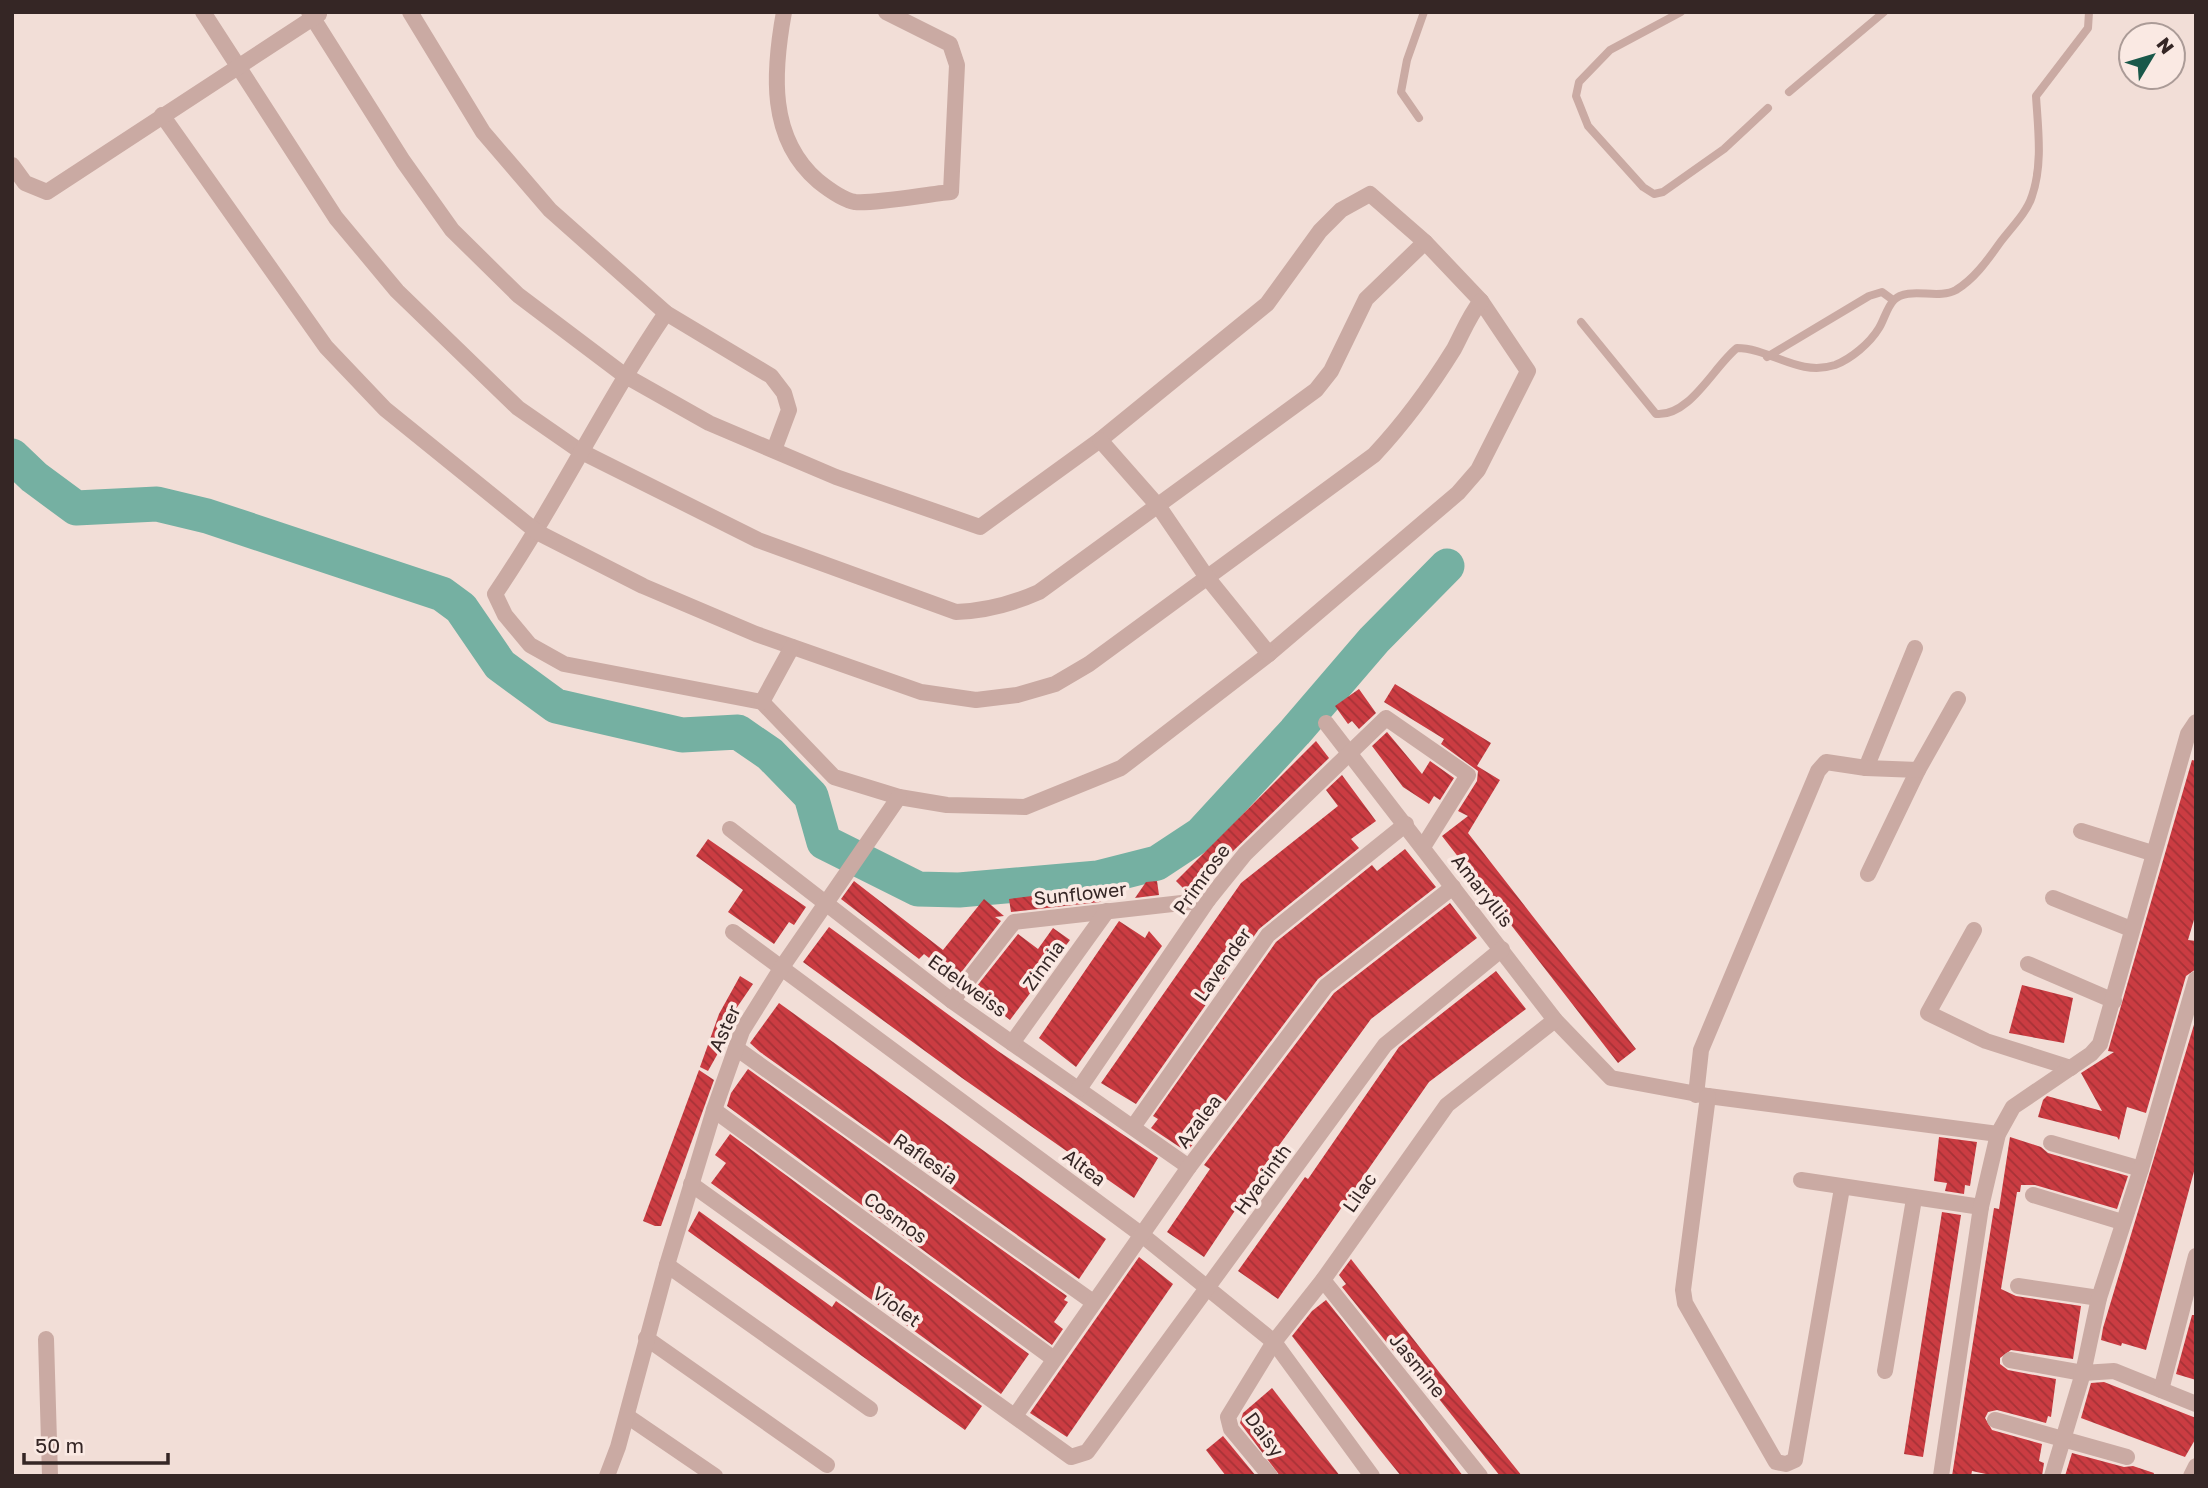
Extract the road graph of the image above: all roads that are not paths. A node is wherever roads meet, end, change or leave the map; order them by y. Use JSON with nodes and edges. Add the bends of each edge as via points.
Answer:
{"nodes":[{"id":1,"x":203,"y":12,"type":"edge"},
{"id":2,"x":410,"y":12,"type":"edge"},
{"id":3,"x":784,"y":12,"type":"edge"},
{"id":4,"x":886,"y":12,"type":"edge"},
{"id":5,"x":1424,"y":12,"type":"edge"},
{"id":6,"x":1884,"y":12,"type":"edge"},
{"id":7,"x":2089,"y":12,"type":"edge"},
{"id":8,"x":314,"y":14,"type":"edge"},
{"id":9,"x":1677,"y":14,"type":"edge"},
{"id":10,"x":237,"y":65,"type":"junction"},
{"id":11,"x":1789,"y":92,"type":"dead end"},
{"id":12,"x":1768,"y":108,"type":"dead end"},
{"id":13,"x":162,"y":115,"type":"junction"},
{"id":14,"x":1419,"y":118,"type":"dead end"},
{"id":15,"x":12,"y":165,"type":"edge"},
{"id":16,"x":1425,"y":242,"type":"junction"},
{"id":17,"x":1893,"y":300,"type":"junction"},
{"id":18,"x":1480,"y":301,"type":"junction"},
{"id":19,"x":666,"y":313,"type":"junction"},
{"id":20,"x":1581,"y":322,"type":"dead end"},
{"id":21,"x":1767,"y":357,"type":"junction"},
{"id":22,"x":624,"y":375,"type":"junction"},
{"id":23,"x":1100,"y":440,"type":"junction"},
{"id":24,"x":774,"y":450,"type":"junction"},
{"id":25,"x":580,"y":451,"type":"junction"},
{"id":26,"x":1159,"y":507,"type":"junction"},
{"id":27,"x":537,"y":533,"type":"junction"},
{"id":28,"x":1206,"y":576,"type":"junction"},
{"id":29,"x":792,"y":647,"type":"junction"},
{"id":30,"x":1915,"y":648,"type":"dead end"},
{"id":31,"x":1269,"y":654,"type":"junction"},
{"id":32,"x":1958,"y":699,"type":"dead end"},
{"id":33,"x":762,"y":702,"type":"junction"},
{"id":34,"x":2196,"y":722,"type":"edge"},
{"id":35,"x":1326,"y":723,"type":"dead end"},
{"id":36,"x":1350,"y":751,"type":"junction"},
{"id":37,"x":1866,"y":768,"type":"junction"},
{"id":38,"x":1918,"y":770,"type":"junction"},
{"id":39,"x":899,"y":797,"type":"junction"},
{"id":40,"x":1406,"y":824,"type":"junction"},
{"id":41,"x":730,"y":829,"type":"dead end"},
{"id":42,"x":2081,"y":831,"type":"dead end"},
{"id":43,"x":1423,"y":847,"type":"junction"},
{"id":44,"x":2152,"y":853,"type":"junction"},
{"id":45,"x":1868,"y":874,"type":"dead end"},
{"id":46,"x":1453,"y":887,"type":"junction"},
{"id":47,"x":2053,"y":898,"type":"dead end"},
{"id":48,"x":1208,"y":900,"type":"junction"},
{"id":49,"x":825,"y":904,"type":"junction"},
{"id":50,"x":1107,"y":911,"type":"junction"},
{"id":51,"x":2131,"y":929,"type":"junction"},
{"id":52,"x":1974,"y":930,"type":"dead end"},
{"id":53,"x":733,"y":932,"type":"dead end"},
{"id":54,"x":1502,"y":949,"type":"junction"},
{"id":55,"x":2028,"y":964,"type":"dead end"},
{"id":56,"x":782,"y":967,"type":"junction"},
{"id":57,"x":2196,"y":979,"type":"edge"},
{"id":58,"x":952,"y":1001,"type":"junction"},
{"id":59,"x":2114,"y":1001,"type":"junction"},
{"id":60,"x":1555,"y":1020,"type":"junction"},
{"id":61,"x":1012,"y":1043,"type":"junction"},
{"id":62,"x":736,"y":1048,"type":"junction"},
{"id":63,"x":2071,"y":1068,"type":"junction"},
{"id":64,"x":1079,"y":1089,"type":"junction"},
{"id":65,"x":1702,"y":1096,"type":"junction"},
{"id":66,"x":713,"y":1110,"type":"junction"},
{"id":67,"x":1133,"y":1127,"type":"junction"},
{"id":68,"x":1998,"y":1135,"type":"junction"},
{"id":69,"x":2051,"y":1143,"type":"dead end"},
{"id":70,"x":1189,"y":1167,"type":"junction"},
{"id":71,"x":2141,"y":1169,"type":"junction"},
{"id":72,"x":1801,"y":1180,"type":"dead end"},
{"id":73,"x":691,"y":1184,"type":"junction"},
{"id":74,"x":1842,"y":1188,"type":"junction"},
{"id":75,"x":2034,"y":1195,"type":"dead end"},
{"id":76,"x":1914,"y":1199,"type":"junction"},
{"id":77,"x":1981,"y":1208,"type":"junction"},
{"id":78,"x":2122,"y":1222,"type":"junction"},
{"id":79,"x":1142,"y":1235,"type":"junction"},
{"id":80,"x":2196,"y":1256,"type":"edge"},
{"id":81,"x":667,"y":1265,"type":"junction"},
{"id":82,"x":1323,"y":1280,"type":"junction"},
{"id":83,"x":2018,"y":1286,"type":"dead end"},
{"id":84,"x":1208,"y":1289,"type":"junction"},
{"id":85,"x":2099,"y":1298,"type":"junction"},
{"id":86,"x":1093,"y":1302,"type":"junction"},
{"id":87,"x":646,"y":1338,"type":"junction"},
{"id":88,"x":46,"y":1339,"type":"dead end"},
{"id":89,"x":1274,"y":1342,"type":"junction"},
{"id":90,"x":1055,"y":1359,"type":"junction"},
{"id":91,"x":2010,"y":1360,"type":"dead end"},
{"id":92,"x":1885,"y":1371,"type":"dead end"},
{"id":93,"x":2083,"y":1373,"type":"junction"},
{"id":94,"x":2161,"y":1390,"type":"junction"},
{"id":95,"x":2196,"y":1404,"type":"edge"},
{"id":96,"x":870,"y":1409,"type":"dead end"},
{"id":97,"x":627,"y":1416,"type":"junction"},
{"id":98,"x":1015,"y":1416,"type":"junction"},
{"id":99,"x":1228,"y":1418,"type":"joint"},
{"id":100,"x":1994,"y":1420,"type":"dead end"},
{"id":101,"x":2064,"y":1438,"type":"junction"},
{"id":102,"x":1080,"y":1456,"type":"joint"},
{"id":103,"x":2127,"y":1457,"type":"dead end"},
{"id":104,"x":827,"y":1465,"type":"dead end"},
{"id":105,"x":2196,"y":1466,"type":"edge"},
{"id":106,"x":50,"y":1476,"type":"edge"},
{"id":107,"x":607,"y":1476,"type":"edge"},
{"id":108,"x":715,"y":1476,"type":"edge"},
{"id":109,"x":1270,"y":1476,"type":"edge"},
{"id":110,"x":1372,"y":1476,"type":"edge"},
{"id":111,"x":1480,"y":1476,"type":"edge"},
{"id":112,"x":1941,"y":1476,"type":"edge"},
{"id":113,"x":2052,"y":1476,"type":"edge"},
{"id":114,"x":2191,"y":1476,"type":"edge"}],
"edges":[{"from":1,"to":10,"type":"street"},
{"from":2,"to":19,"type":"street","via":[[483,132],[524,182]]},
{"from":3,"to":4,"type":"street","via":[[775,86],[789,148],[807,171],[829,190],[854,202],[951,192],[957,65],[950,44]]},
{"from":5,"to":14,"type":"lane","via":[[1401,92]]},
{"from":6,"to":11,"type":"lane"},
{"from":7,"to":17,"type":"lane","via":[[2088,28],[2036,96],[2039,155],[2032,198],[1980,270],[1954,291]]},
{"from":8,"to":10,"type":"street"},
{"from":8,"to":22,"type":"street","via":[[403,160],[452,230],[518,295]]},
{"from":9,"to":12,"type":"lane","via":[[1610,50],[1579,82],[1576,96],[1588,125],[1643,187],[1654,194],[1664,191],[1724,149]]},
{"from":10,"to":13,"type":"street"},
{"from":10,"to":25,"type":"street","via":[[336,218],[397,291],[518,408]]},
{"from":13,"to":15,"type":"street","via":[[47,192],[25,183]]},
{"from":13,"to":27,"type":"street","via":[[326,347],[385,409]]},
{"from":16,"to":18,"type":"street"},
{"from":16,"to":23,"type":"street","via":[[1370,194],[1341,209],[1320,230],[1267,304]]},
{"from":16,"to":26,"type":"street","via":[[1366,299],[1331,371],[1316,390]]},
{"from":17,"to":21,"type":"lane","via":[[1882,292],[1869,296]]},
{"from":17,"to":21,"type":"lane","via":[[1867,344],[1835,365],[1813,368]]},
{"from":18,"to":28,"type":"street","via":[[1406,418],[1374,455]]},
{"from":18,"to":31,"type":"street","via":[[1528,371],[1478,470],[1458,493]]},
{"from":19,"to":22,"type":"street"},
{"from":19,"to":24,"type":"street","via":[[778,384],[789,410]]},
{"from":20,"to":21,"type":"lane","via":[[1656,414],[1664,415],[1691,398],[1737,348]]},
{"from":22,"to":24,"type":"street","via":[[709,423]]},
{"from":22,"to":25,"type":"street"},
{"from":23,"to":24,"type":"street","via":[[981,527],[860,486]]},
{"from":23,"to":26,"type":"street"},
{"from":25,"to":26,"type":"street","via":[[758,540],[956,612],[977,612],[1039,592]]},
{"from":25,"to":27,"type":"street"},
{"from":26,"to":28,"type":"street"},
{"from":27,"to":29,"type":"street","via":[[643,586]]},
{"from":27,"to":33,"type":"street","via":[[495,594],[505,615],[530,645],[564,664]]},
{"from":28,"to":29,"type":"street","via":[[1089,664],[1055,684],[1017,695],[976,700],[921,692]]},
{"from":28,"to":31,"type":"street"},
{"from":29,"to":33,"type":"street"},
{"from":30,"to":37,"type":"street"},
{"from":31,"to":39,"type":"street","via":[[1121,768],[1026,807],[947,805]]},
{"from":32,"to":38,"type":"street"},
{"from":33,"to":39,"type":"street","via":[[834,777]]},
{"from":34,"to":44,"type":"street","via":[[2188,734]]},
{"from":35,"to":36,"type":"street","name":"Amaryllis"},
{"from":36,"to":40,"type":"street","name":"Amaryllis"},
{"from":36,"to":43,"type":"street","name":"Primrose","via":[[1386,718],[1468,775]]},
{"from":36,"to":48,"type":"street","name":"Primrose","via":[[1245,854]]},
{"from":37,"to":38,"type":"street"},
{"from":37,"to":65,"type":"street","via":[[1826,762],[1818,771],[1701,1051]]},
{"from":38,"to":45,"type":"street"},
{"from":39,"to":49,"type":"street","name":"Aster"},
{"from":40,"to":43,"type":"street","name":"Amaryllis"},
{"from":40,"to":67,"type":"street","name":"Lavender","via":[[1268,935]]},
{"from":41,"to":49,"type":"street","name":"Edelweiss"},
{"from":42,"to":44,"type":"street"},
{"from":43,"to":46,"type":"street","name":"Amaryllis"},
{"from":44,"to":51,"type":"street"},
{"from":46,"to":54,"type":"street","name":"Amaryllis"},
{"from":46,"to":70,"type":"street","name":"Azalea","via":[[1326,986]]},
{"from":47,"to":51,"type":"street"},
{"from":48,"to":50,"type":"street","name":"Sunflower"},
{"from":48,"to":64,"type":"street","name":"Primrose"},
{"from":49,"to":56,"type":"street","name":"Aster"},
{"from":49,"to":58,"type":"street","name":"Edelweiss"},
{"from":50,"to":58,"type":"street","name":"Sunflower","via":[[1014,922]]},
{"from":50,"to":61,"type":"street","name":"Zinnia"},
{"from":51,"to":59,"type":"street"},
{"from":52,"to":63,"type":"street","via":[[1928,1013],[1986,1041]]},
{"from":53,"to":56,"type":"street","name":"Altea"},
{"from":54,"to":60,"type":"street","name":"Amaryllis"},
{"from":54,"to":84,"type":"street","name":"Hyacinth","via":[[1385,1045]]},
{"from":55,"to":59,"type":"street"},
{"from":56,"to":62,"type":"street","name":"Aster"},
{"from":56,"to":79,"type":"street","name":"Altea"},
{"from":57,"to":71,"type":"street"},
{"from":58,"to":61,"type":"street","name":"Edelweiss"},
{"from":59,"to":63,"type":"street","via":[[2100,1044]]},
{"from":60,"to":65,"type":"street","name":"Amaryllis","via":[[1611,1079]]},
{"from":60,"to":82,"type":"street","name":"Lilac","via":[[1447,1105]]},
{"from":61,"to":64,"type":"street","name":"Edelweiss"},
{"from":62,"to":66,"type":"street","name":"Aster"},
{"from":62,"to":86,"type":"street","name":"Raflesia"},
{"from":63,"to":68,"type":"street","via":[[2013,1107]]},
{"from":64,"to":67,"type":"street","name":"Edelweiss"},
{"from":65,"to":68,"type":"street"},
{"from":65,"to":74,"type":"street","via":[[1685,1303],[1776,1462],[1796,1460]]},
{"from":66,"to":73,"type":"street","name":"Aster"},
{"from":66,"to":90,"type":"street","name":"Cosmos"},
{"from":67,"to":70,"type":"street","name":"Edelweiss"},
{"from":68,"to":77,"type":"street"},
{"from":69,"to":71,"type":"street"},
{"from":70,"to":79,"type":"street","name":"Azalea"},
{"from":71,"to":78,"type":"street"},
{"from":72,"to":74,"type":"street"},
{"from":73,"to":81,"type":"street","name":"Aster"},
{"from":73,"to":98,"type":"street","name":"Violet"},
{"from":74,"to":76,"type":"street"},
{"from":75,"to":78,"type":"street"},
{"from":76,"to":77,"type":"street"},
{"from":76,"to":92,"type":"street"},
{"from":77,"to":112,"type":"street"},
{"from":78,"to":85,"type":"street"},
{"from":79,"to":84,"type":"street","name":"Altea"},
{"from":79,"to":86,"type":"street","name":"Azalea"},
{"from":80,"to":94,"type":"street"},
{"from":81,"to":87,"type":"street","name":"Aster"},
{"from":81,"to":96,"type":"street"},
{"from":82,"to":89,"type":"street","name":"Lilac"},
{"from":82,"to":111,"type":"street","name":"Jasmine"},
{"from":83,"to":85,"type":"street"},
{"from":84,"to":89,"type":"street","name":"Altea"},
{"from":84,"to":102,"type":"street","name":"Hyacinth"},
{"from":85,"to":93,"type":"street"},
{"from":86,"to":90,"type":"street","name":"Azalea"},
{"from":87,"to":97,"type":"street","name":"Aster"},
{"from":87,"to":104,"type":"street"},
{"from":88,"to":106,"type":"street"},
{"from":89,"to":99,"type":"street","name":"Lilac"},
{"from":89,"to":110,"type":"street","name":"Altea"},
{"from":90,"to":98,"type":"street","name":"Azalea"},
{"from":91,"to":93,"type":"street"},
{"from":93,"to":94,"type":"street","via":[[2114,1371]]},
{"from":93,"to":101,"type":"street"},
{"from":94,"to":95,"type":"street"},
{"from":97,"to":107,"type":"street","name":"Aster"},
{"from":97,"to":108,"type":"street"},
{"from":98,"to":102,"type":"street","name":"Violet","via":[[1071,1457]]},
{"from":99,"to":109,"type":"street","name":"Daisy","via":[[1231,1429]]},
{"from":100,"to":101,"type":"street"},
{"from":101,"to":103,"type":"street"},
{"from":101,"to":113,"type":"street"},
{"from":105,"to":114,"type":"street"}]}
